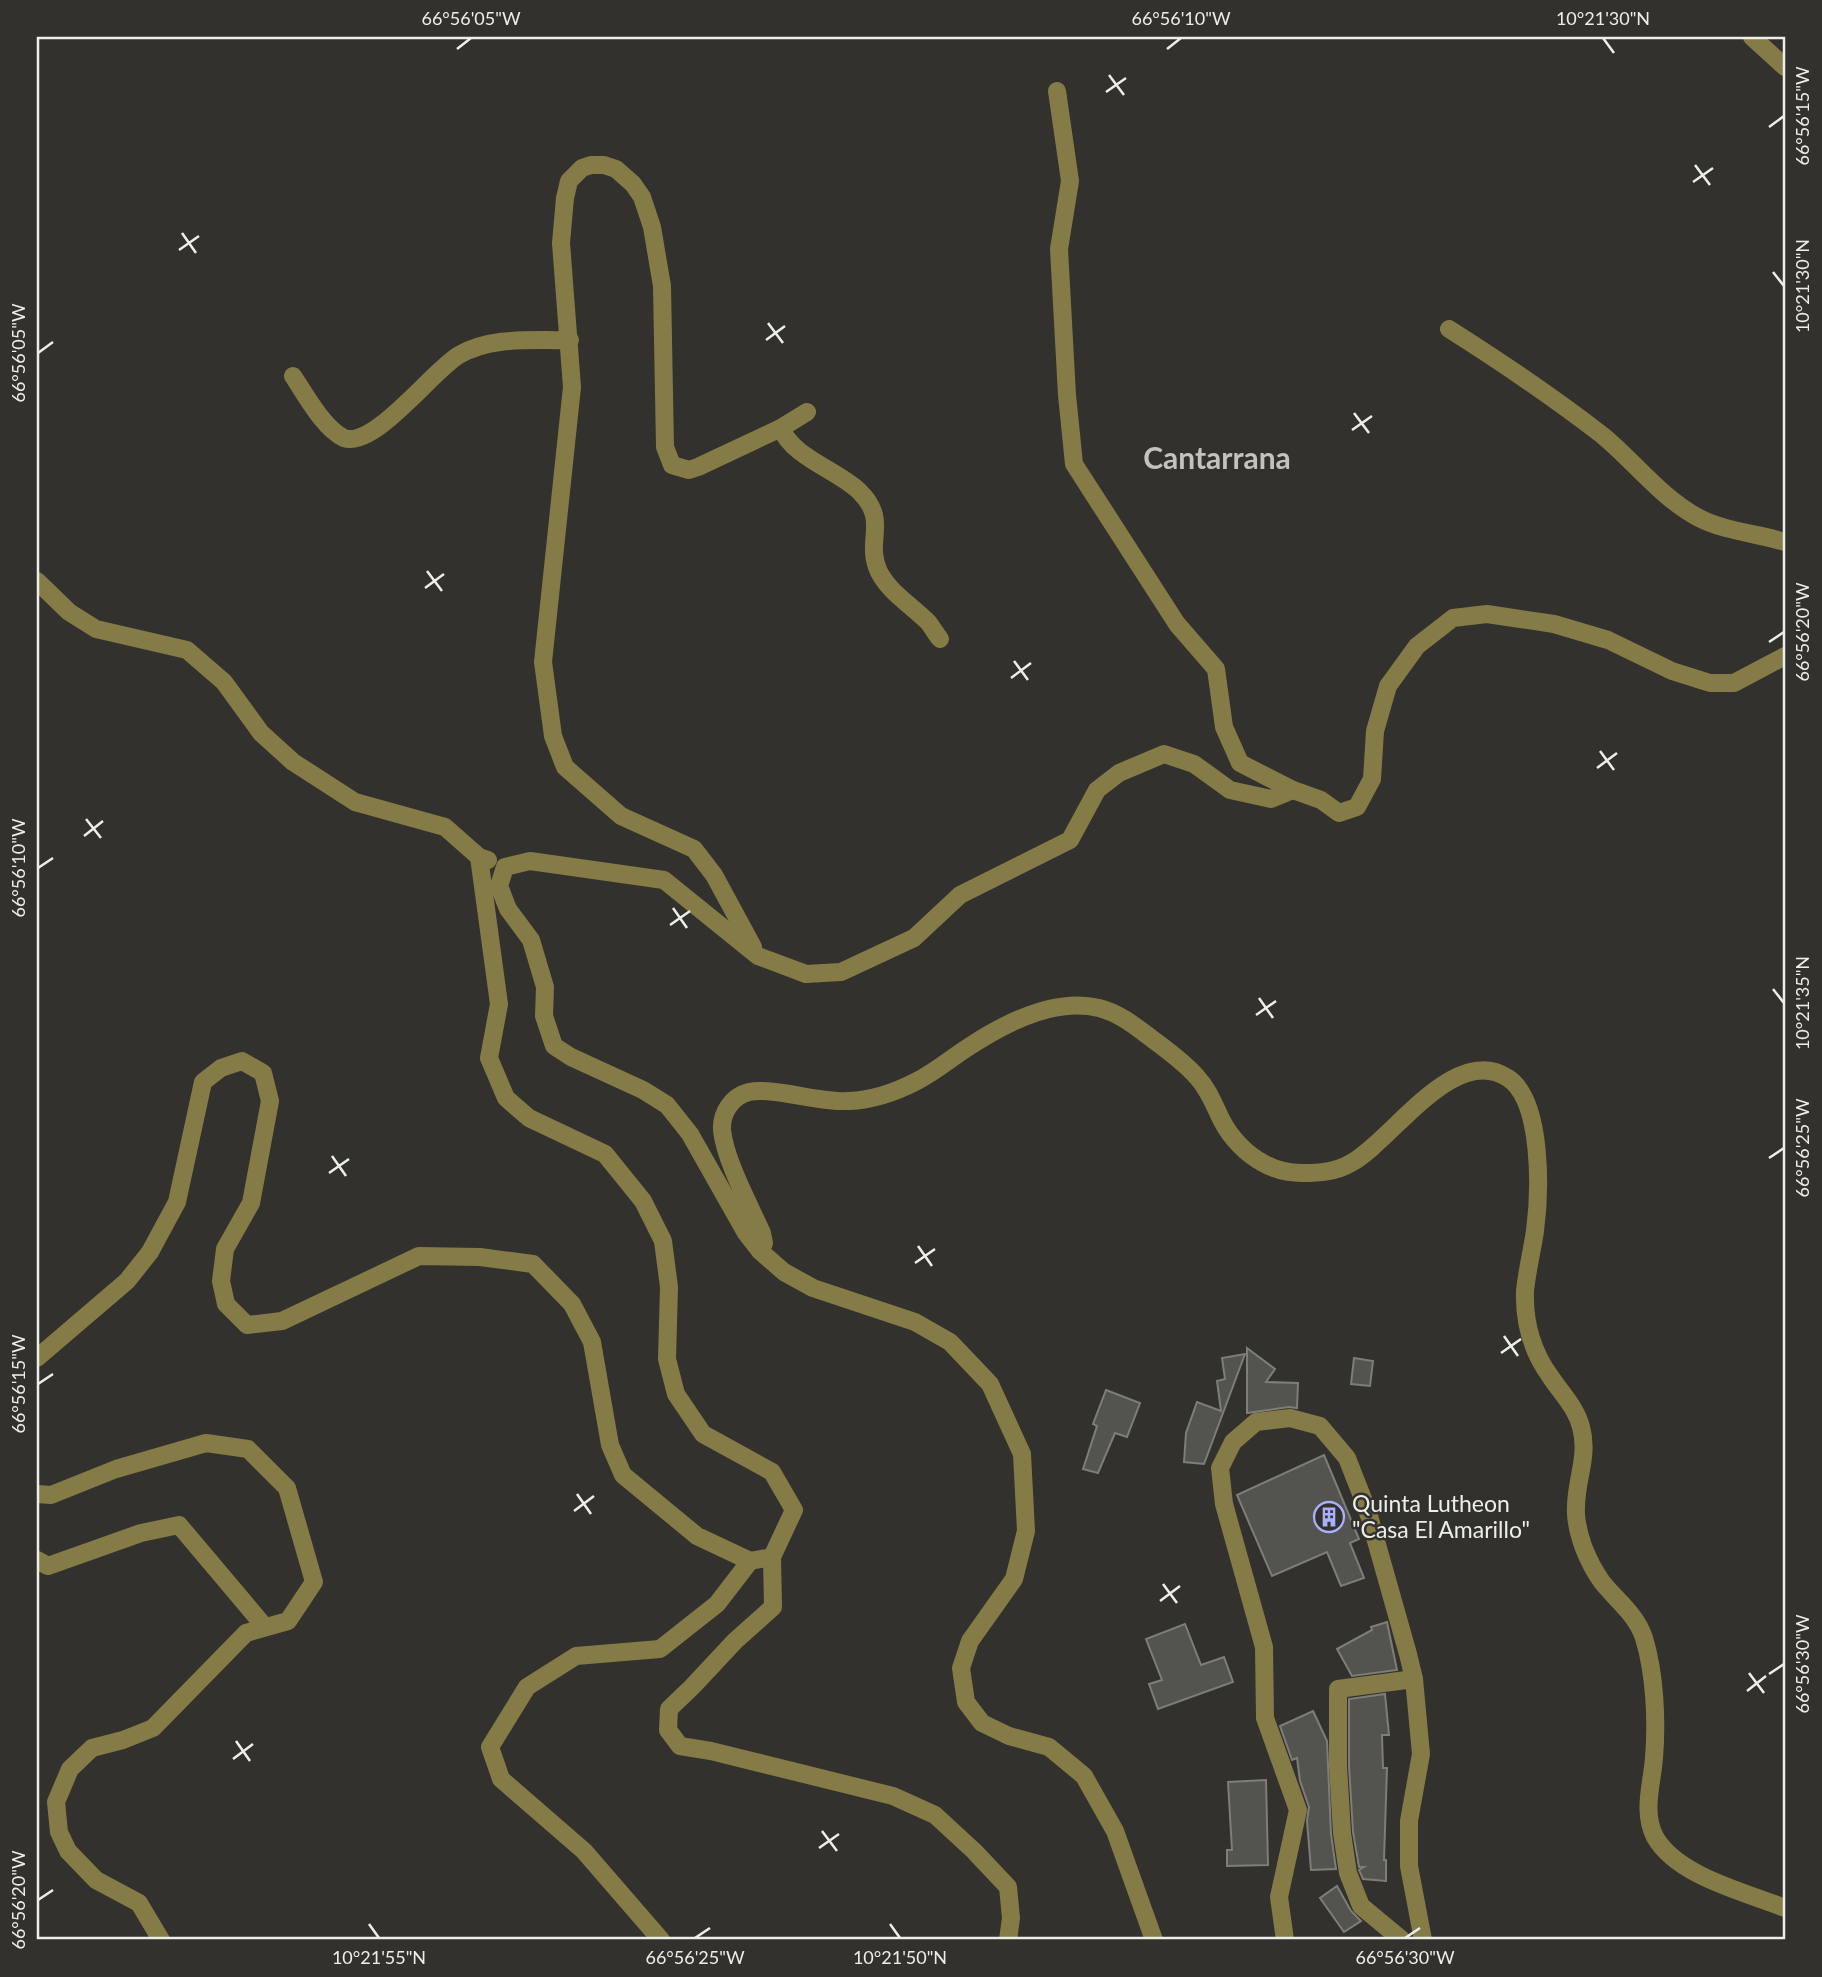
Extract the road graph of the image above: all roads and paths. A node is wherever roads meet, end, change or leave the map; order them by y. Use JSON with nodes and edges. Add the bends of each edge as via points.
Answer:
{"nodes":[{"id":1,"x":1752,"y":37,"type":"edge"},
{"id":2,"x":1785,"y":66,"type":"edge"},
{"id":3,"x":1057,"y":92,"type":"dead end"},
{"id":4,"x":1449,"y":329,"type":"dead end"},
{"id":5,"x":570,"y":340,"type":"junction"},
{"id":6,"x":293,"y":376,"type":"dead end"},
{"id":7,"x":807,"y":412,"type":"dead end"},
{"id":8,"x":781,"y":428,"type":"junction"},
{"id":9,"x":1785,"y":542,"type":"edge"},
{"id":10,"x":37,"y":581,"type":"edge"},
{"id":11,"x":940,"y":639,"type":"dead end"},
{"id":12,"x":1785,"y":656,"type":"edge"},
{"id":13,"x":1293,"y":790,"type":"junction"},
{"id":14,"x":479,"y":857,"type":"junction"},
{"id":15,"x":505,"y":867,"type":"junction"},
{"id":16,"x":758,"y":956,"type":"junction"},
{"id":17,"x":760,"y":1251,"type":"junction"},
{"id":18,"x":37,"y":1358,"type":"edge"},
{"id":19,"x":37,"y":1494,"type":"edge"},
{"id":20,"x":772,"y":1557,"type":"junction"},
{"id":21,"x":37,"y":1560,"type":"edge"},
{"id":22,"x":750,"y":1561,"type":"junction"},
{"id":23,"x":265,"y":1627,"type":"junction"},
{"id":24,"x":1414,"y":1679,"type":"junction"},
{"id":25,"x":1785,"y":1908,"type":"edge"},
{"id":26,"x":162,"y":1940,"type":"edge"},
{"id":27,"x":661,"y":1940,"type":"edge"},
{"id":28,"x":1009,"y":1940,"type":"edge"},
{"id":29,"x":1154,"y":1940,"type":"edge"},
{"id":30,"x":1285,"y":1940,"type":"edge"},
{"id":31,"x":1402,"y":1940,"type":"edge"},
{"id":32,"x":1423,"y":1940,"type":"edge"}],
"edges":[{"from":1,"to":2,"type":"street"},
{"from":3,"to":13,"type":"street","via":[[1070,181],[1059,249],[1074,464],[1177,624],[1216,669],[1224,727],[1240,762]]},
{"from":4,"to":9,"type":"street","via":[[1520,374],[1604,437],[1695,516],[1735,532]]},
{"from":5,"to":6,"type":"street","via":[[505,341],[461,354],[361,438],[344,438],[335,431]]},
{"from":5,"to":8,"type":"street","via":[[561,243],[565,198],[574,173],[604,165],[634,184],[652,227],[662,285],[668,459],[676,468],[689,470]]},
{"from":5,"to":16,"type":"street","via":[[572,387],[543,662],[553,737],[565,767],[621,816],[694,849],[714,875]]},
{"from":7,"to":8,"type":"street"},
{"from":8,"to":11,"type":"street","via":[[793,446],[868,500],[875,511],[873,546],[879,572]]},
{"from":10,"to":14,"type":"street","via":[[69,612],[96,629],[187,650],[224,682],[261,733],[293,762],[355,802],[444,827]]},
{"from":12,"to":13,"type":"street","via":[[1734,683],[1710,683],[1672,671],[1608,640],[1554,624],[1487,614],[1453,618],[1417,646],[1388,686],[1375,731],[1372,779],[1357,807],[1339,813],[1321,800]]},
{"from":13,"to":16,"type":"street","via":[[1271,799],[1230,790],[1194,764],[1164,754],[1119,773],[1097,790],[1070,840],[960,895],[914,938],[841,972],[806,974]]},
{"from":14,"to":15,"type":"street"},
{"from":14,"to":20,"type":"street","via":[[499,1004],[489,1058],[506,1098],[529,1118],[605,1154],[643,1201],[663,1241],[669,1287],[667,1359],[676,1394],[703,1434],[772,1472],[794,1510]]},
{"from":15,"to":16,"type":"street","via":[[530,862],[664,880]]},
{"from":15,"to":17,"type":"street","via":[[499,886],[508,909],[531,940],[545,988],[544,1016],[554,1046],[667,1105],[690,1134]]},
{"from":17,"to":25,"type":"street","via":[[762,1233],[723,1136],[724,1113],[731,1103],[749,1092],[847,1102],[889,1093],[932,1073],[1010,1024],[1048,1010],[1071,1005],[1125,1018],[1197,1076],[1223,1125],[1245,1152],[1269,1167],[1294,1173],[1345,1167],[1450,1080],[1486,1070],[1504,1074],[1528,1104],[1534,1138],[1538,1190],[1525,1291],[1527,1324],[1544,1367],[1577,1415],[1584,1440],[1575,1504],[1579,1535],[1592,1567],[1633,1615],[1644,1637],[1655,1700],[1649,1822],[1663,1848],[1686,1869]]},
{"from":17,"to":29,"type":"street","via":[[783,1272],[813,1288],[915,1322],[938,1335],[990,1384],[1022,1454],[1026,1531],[1014,1579],[970,1641],[961,1668],[966,1702],[982,1723],[1049,1747],[1084,1776],[1115,1831]]},
{"from":18,"to":22,"type":"street","via":[[127,1281],[150,1252],[177,1202],[203,1082],[242,1061],[263,1073],[270,1101],[251,1203],[225,1249],[221,1281],[226,1304],[247,1325],[282,1321],[419,1256],[533,1264],[572,1304],[592,1342],[611,1445],[623,1475],[697,1536]]},
{"from":19,"to":23,"type":"street","via":[[51,1495],[116,1469],[206,1443],[248,1449],[287,1488],[314,1582],[288,1621]]},
{"from":20,"to":22,"type":"street"},
{"from":20,"to":28,"type":"street","via":[[773,1607],[669,1709],[668,1730],[680,1746],[893,1796],[935,1815],[1008,1887]]},
{"from":21,"to":23,"type":"street","via":[[48,1566],[141,1532],[179,1525]]},
{"from":22,"to":27,"type":"street","via":[[717,1604],[660,1649],[576,1656],[527,1687],[490,1747],[500,1779],[584,1852]]},
{"from":23,"to":26,"type":"street","via":[[246,1633],[153,1728],[92,1748],[70,1769],[56,1802],[59,1832],[68,1851],[96,1880],[139,1903]]},
{"from":24,"to":30,"type":"street","via":[[1367,1508],[1347,1458],[1320,1426],[1290,1418],[1256,1422],[1233,1442],[1220,1468],[1224,1504],[1264,1647],[1265,1718],[1298,1810],[1279,1897]]},
{"from":24,"to":31,"type":"street","via":[[1338,1689],[1342,1833],[1348,1873],[1361,1906]]},
{"from":24,"to":32,"type":"street","via":[[1422,1754],[1409,1821],[1409,1866]]}]}
